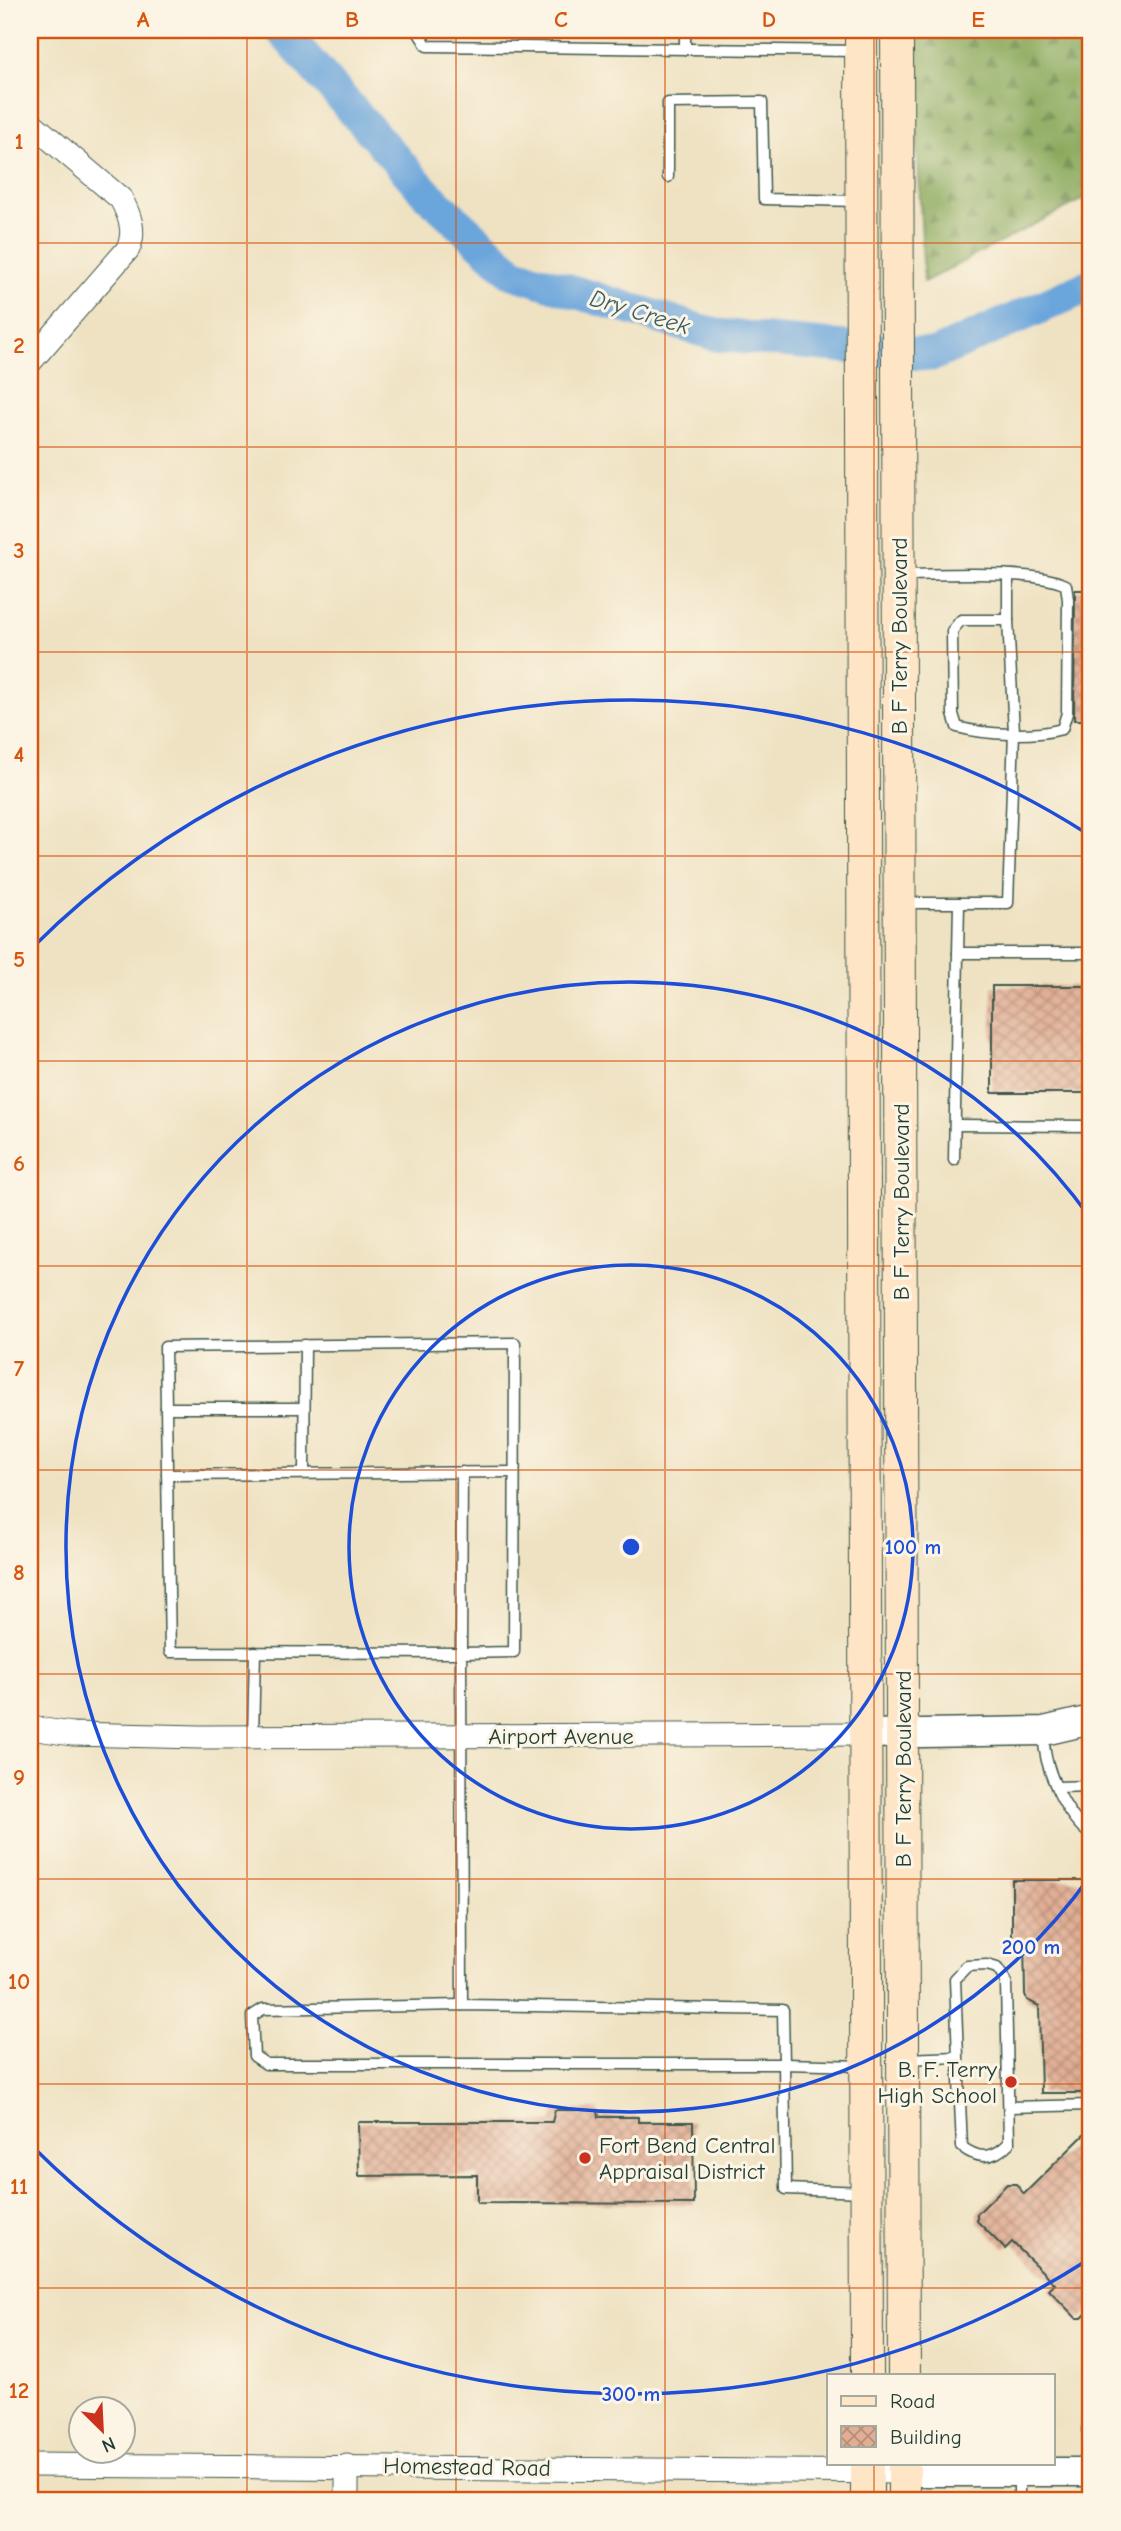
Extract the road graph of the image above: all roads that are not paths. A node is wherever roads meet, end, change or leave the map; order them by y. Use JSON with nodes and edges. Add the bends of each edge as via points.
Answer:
{"nodes":[{"id":1,"x":417,"y":30,"type":"edge"},
{"id":2,"x":685,"y":30,"type":"edge"},
{"id":3,"x":897,"y":30,"type":"edge"},
{"id":4,"x":861,"y":40,"type":"edge"},
{"id":5,"x":685,"y":49,"type":"junction"},
{"id":6,"x":30,"y":122,"type":"edge"},
{"id":7,"x":668,"y":177,"type":"dead end"},
{"id":8,"x":862,"y":201,"type":"junction"},
{"id":9,"x":32,"y":354,"type":"edge"},
{"id":10,"x":899,"y":575,"type":"junction"},
{"id":11,"x":1008,"y":576,"type":"junction"},
{"id":12,"x":1008,"y":620,"type":"junction"},
{"id":13,"x":1014,"y":732,"type":"junction"},
{"id":14,"x":900,"y":903,"type":"junction"},
{"id":15,"x":959,"y":903,"type":"junction"},
{"id":16,"x":958,"y":953,"type":"junction"},
{"id":17,"x":1091,"y":953,"type":"edge"},
{"id":18,"x":956,"y":1125,"type":"junction"},
{"id":19,"x":1091,"y":1126,"type":"edge"},
{"id":20,"x":954,"y":1160,"type":"dead end"},
{"id":21,"x":305,"y":1345,"type":"junction"},
{"id":22,"x":166,"y":1408,"type":"junction"},
{"id":23,"x":304,"y":1408,"type":"junction"},
{"id":24,"x":462,"y":1472,"type":"junction"},
{"id":25,"x":514,"y":1472,"type":"junction"},
{"id":26,"x":304,"y":1473,"type":"junction"},
{"id":27,"x":167,"y":1475,"type":"junction"},
{"id":28,"x":255,"y":1652,"type":"junction"},
{"id":29,"x":461,"y":1653,"type":"junction"},
{"id":30,"x":1091,"y":1720,"type":"edge"},
{"id":31,"x":30,"y":1728,"type":"edge"},
{"id":32,"x":1044,"y":1731,"type":"junction"},
{"id":33,"x":865,"y":1734,"type":"junction"},
{"id":34,"x":903,"y":1734,"type":"junction"},
{"id":35,"x":462,"y":1736,"type":"junction"},
{"id":36,"x":253,"y":1737,"type":"junction"},
{"id":37,"x":1091,"y":1786,"type":"edge"},
{"id":38,"x":1057,"y":1787,"type":"junction"},
{"id":39,"x":1091,"y":1835,"type":"edge"},
{"id":40,"x":462,"y":2005,"type":"junction"},
{"id":41,"x":958,"y":2057,"type":"junction"},
{"id":42,"x":904,"y":2059,"type":"junction"},
{"id":43,"x":785,"y":2064,"type":"junction"},
{"id":44,"x":866,"y":2066,"type":"junction"},
{"id":45,"x":1091,"y":2105,"type":"edge"},
{"id":46,"x":1009,"y":2107,"type":"junction"},
{"id":47,"x":866,"y":2192,"type":"junction"},
{"id":48,"x":1091,"y":2342,"type":"edge"},
{"id":49,"x":867,"y":2374,"type":"edge"},
{"id":50,"x":904,"y":2374,"type":"edge"},
{"id":51,"x":1090,"y":2428,"type":"edge"},
{"id":52,"x":30,"y":2465,"type":"edge"},
{"id":53,"x":346,"y":2466,"type":"junction"},
{"id":54,"x":1019,"y":2472,"type":"junction"},
{"id":55,"x":1090,"y":2472,"type":"edge"},
{"id":56,"x":867,"y":2478,"type":"edge"},
{"id":57,"x":904,"y":2479,"type":"edge"},
{"id":58,"x":347,"y":2501,"type":"edge"},
{"id":59,"x":1019,"y":2501,"type":"edge"}],
"edges":[{"from":1,"to":5,"type":"lane","via":[[427,46]]},
{"from":2,"to":5,"type":"lane"},
{"from":3,"to":10,"type":"main road","name":"B F Terry Boulevard"},
{"from":4,"to":5,"type":"lane"},
{"from":4,"to":8,"type":"main road","name":"B F Terry Boulevard"},
{"from":6,"to":9,"type":"street","via":[[121,200],[133,238]]},
{"from":7,"to":8,"type":"lane","via":[[668,103],[762,102],[764,199]]},
{"from":8,"to":33,"type":"main road","name":"B F Terry Boulevard"},
{"from":10,"to":11,"type":"lane"},
{"from":10,"to":14,"type":"main road","name":"B F Terry Boulevard"},
{"from":11,"to":12,"type":"lane"},
{"from":11,"to":13,"type":"lane","via":[[1055,580],[1066,585],[1068,600],[1067,713],[1062,729],[1046,734]]},
{"from":12,"to":13,"type":"lane"},
{"from":12,"to":13,"type":"lane","via":[[961,620],[953,631],[953,714],[957,727]]},
{"from":13,"to":15,"type":"lane","via":[[1008,903]]},
{"from":14,"to":15,"type":"lane"},
{"from":14,"to":34,"type":"main road","name":"B F Terry Boulevard"},
{"from":15,"to":16,"type":"lane"},
{"from":16,"to":17,"type":"lane"},
{"from":16,"to":18,"type":"lane"},
{"from":18,"to":19,"type":"lane"},
{"from":18,"to":20,"type":"lane"},
{"from":21,"to":22,"type":"lane","via":[[165,1347]]},
{"from":21,"to":23,"type":"lane"},
{"from":21,"to":25,"type":"lane","via":[[515,1343]]},
{"from":22,"to":23,"type":"lane"},
{"from":22,"to":27,"type":"lane"},
{"from":23,"to":26,"type":"lane"},
{"from":24,"to":25,"type":"lane"},
{"from":24,"to":26,"type":"lane"},
{"from":24,"to":29,"type":"lane"},
{"from":25,"to":29,"type":"lane","via":[[513,1652]]},
{"from":26,"to":27,"type":"lane"},
{"from":27,"to":28,"type":"lane","via":[[170,1652]]},
{"from":28,"to":29,"type":"lane"},
{"from":28,"to":36,"type":"lane"},
{"from":29,"to":35,"type":"lane"},
{"from":30,"to":32,"type":"street","name":"Airport Avenue"},
{"from":31,"to":36,"type":"street","name":"Airport Avenue","via":[[72,1734]]},
{"from":32,"to":34,"type":"street","name":"Airport Avenue"},
{"from":32,"to":38,"type":"lane","via":[[1043,1744]]},
{"from":33,"to":34,"type":"street","name":"Airport Avenue"},
{"from":33,"to":35,"type":"street","name":"Airport Avenue"},
{"from":33,"to":44,"type":"main road","name":"B F Terry Boulevard"},
{"from":34,"to":42,"type":"main road","name":"B F Terry Boulevard"},
{"from":35,"to":36,"type":"street","name":"Airport Avenue"},
{"from":35,"to":40,"type":"lane"},
{"from":37,"to":38,"type":"lane"},
{"from":38,"to":39,"type":"lane","via":[[1069,1813]]},
{"from":40,"to":43,"type":"lane","via":[[783,2010]]},
{"from":40,"to":43,"type":"lane","via":[[263,2009],[253,2017],[254,2056],[266,2064]]},
{"from":41,"to":42,"type":"lane"},
{"from":41,"to":46,"type":"lane","via":[[962,2147],[973,2156],[1000,2153],[1009,2143]]},
{"from":41,"to":46,"type":"lane","via":[[955,1979],[967,1966],[997,1968],[1006,1982]]},
{"from":42,"to":50,"type":"main road","name":"B F Terry Boulevard"},
{"from":43,"to":44,"type":"lane"},
{"from":43,"to":47,"type":"lane","via":[[786,2189]]},
{"from":44,"to":47,"type":"main road","name":"B F Terry Boulevard"},
{"from":45,"to":46,"type":"lane"},
{"from":47,"to":49,"type":"main road","name":"B F Terry Boulevard"},
{"from":48,"to":51,"type":"lane"},
{"from":51,"to":55,"type":"lane"},
{"from":52,"to":53,"type":"street","name":"Homestead Road"},
{"from":53,"to":56,"type":"street","name":"Homestead Road"},
{"from":53,"to":58,"type":"street"},
{"from":54,"to":55,"type":"street"},
{"from":54,"to":57,"type":"street"},
{"from":54,"to":59,"type":"lane"},
{"from":56,"to":57,"type":"street","name":"Homestead Road"}]}
